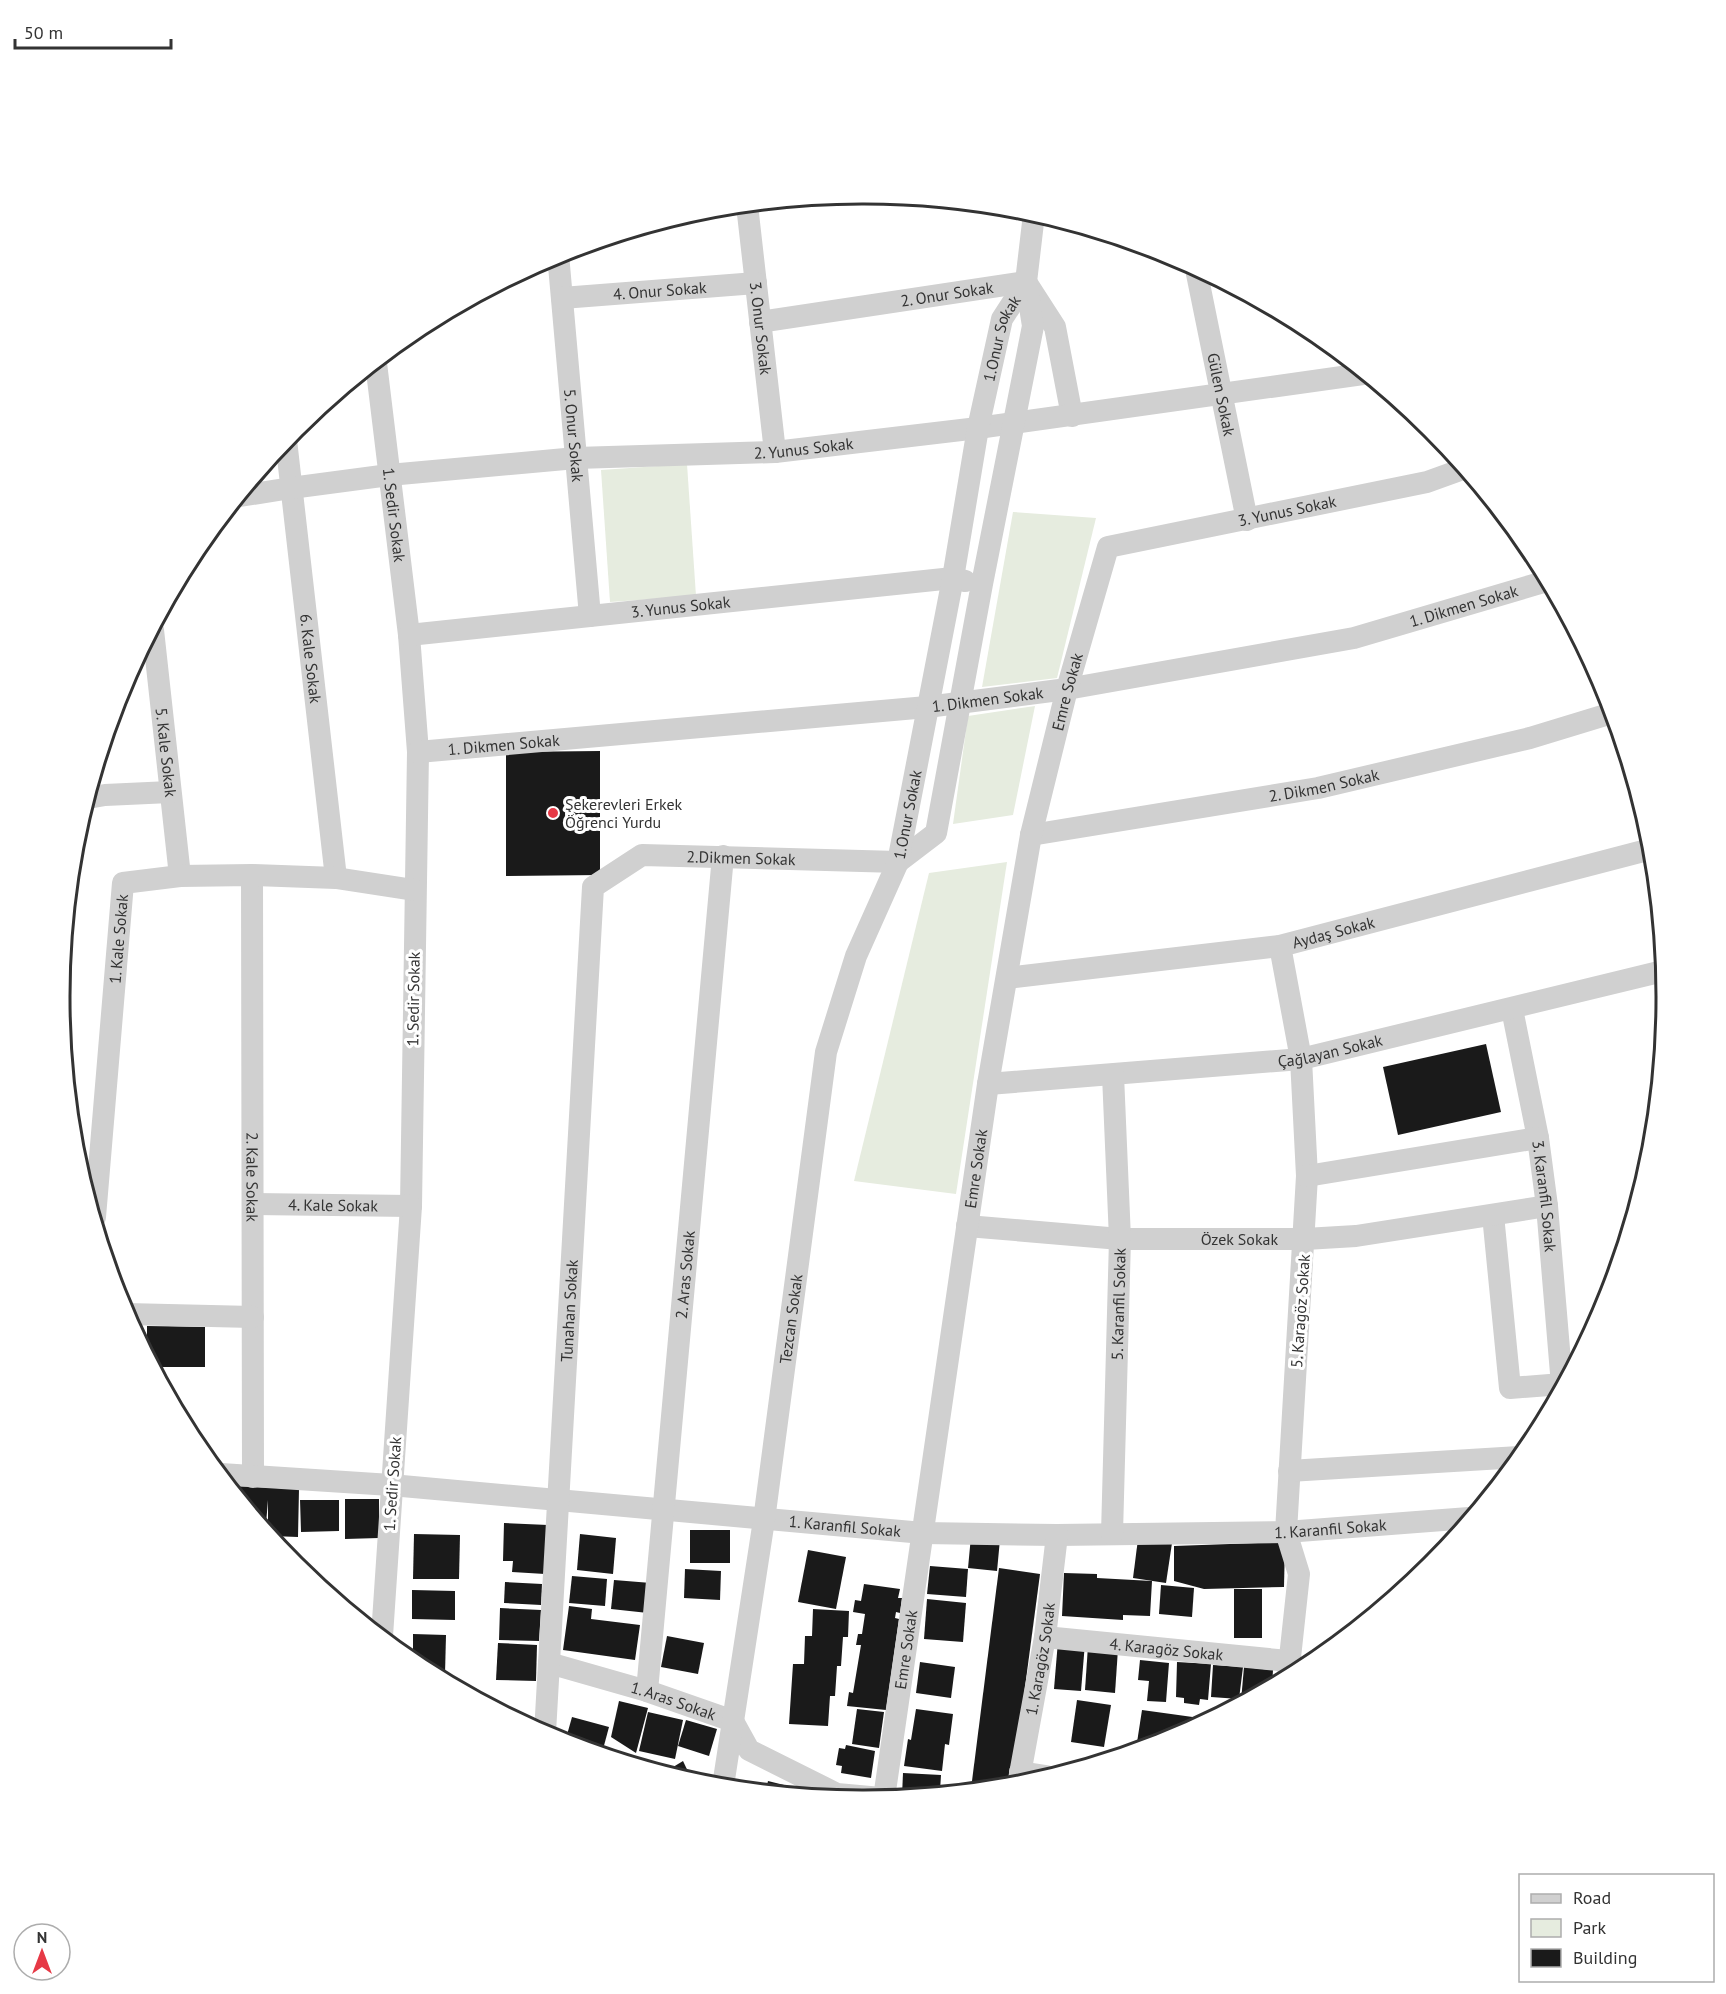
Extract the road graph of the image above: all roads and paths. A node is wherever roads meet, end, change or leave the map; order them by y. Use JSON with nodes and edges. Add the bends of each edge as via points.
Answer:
{"nodes":[{"id":1,"x":748,"y":213,"type":"edge"},
{"id":2,"x":1034,"y":224,"type":"edge"},
{"id":3,"x":559,"y":265,"type":"edge"},
{"id":4,"x":1202,"y":281,"type":"edge"},
{"id":5,"x":1026,"y":282,"type":"junction"},
{"id":6,"x":756,"y":283,"type":"junction"},
{"id":7,"x":562,"y":298,"type":"junction"},
{"id":8,"x":760,"y":322,"type":"junction"},
{"id":9,"x":377,"y":371,"type":"edge"},
{"id":10,"x":1354,"y":375,"type":"edge"},
{"id":11,"x":1221,"y":394,"type":"junction"},
{"id":12,"x":1072,"y":416,"type":"junction"},
{"id":13,"x":1013,"y":423,"type":"junction"},
{"id":14,"x":978,"y":428,"type":"junction"},
{"id":15,"x":775,"y":452,"type":"junction"},
{"id":16,"x":287,"y":453,"type":"edge"},
{"id":17,"x":576,"y":458,"type":"junction"},
{"id":18,"x":1456,"y":471,"type":"edge"},
{"id":19,"x":389,"y":476,"type":"junction"},
{"id":20,"x":291,"y":488,"type":"junction"},
{"id":21,"x":251,"y":494,"type":"edge"},
{"id":22,"x":1247,"y":520,"type":"junction"},
{"id":23,"x":1108,"y":547,"type":"joint"},
{"id":24,"x":953,"y":578,"type":"junction"},
{"id":25,"x":982,"y":584,"type":"junction"},
{"id":26,"x":1538,"y":584,"type":"edge"},
{"id":27,"x":590,"y":616,"type":"junction"},
{"id":28,"x":409,"y":636,"type":"junction"},
{"id":29,"x":154,"y":642,"type":"edge"},
{"id":30,"x":1067,"y":689,"type":"junction"},
{"id":31,"x":960,"y":704,"type":"junction"},
{"id":32,"x":927,"y":707,"type":"junction"},
{"id":33,"x":1603,"y":716,"type":"edge"},
{"id":34,"x":418,"y":752,"type":"junction"},
{"id":35,"x":170,"y":792,"type":"junction"},
{"id":36,"x":97,"y":796,"type":"edge"},
{"id":37,"x":1031,"y":835,"type":"junction"},
{"id":38,"x":1642,"y":852,"type":"edge"},
{"id":39,"x":723,"y":856,"type":"junction"},
{"id":40,"x":898,"y":862,"type":"junction"},
{"id":41,"x":252,"y":875,"type":"junction"},
{"id":42,"x":180,"y":876,"type":"junction"},
{"id":43,"x":336,"y":878,"type":"junction"},
{"id":44,"x":593,"y":887,"type":"joint"},
{"id":45,"x":414,"y":890,"type":"junction"},
{"id":46,"x":1280,"y":945,"type":"junction"},
{"id":47,"x":1655,"y":973,"type":"edge"},
{"id":48,"x":1007,"y":978,"type":"junction"},
{"id":49,"x":1512,"y":1009,"type":"junction"},
{"id":50,"x":1301,"y":1059,"type":"junction"},
{"id":51,"x":1113,"y":1076,"type":"junction"},
{"id":52,"x":988,"y":1084,"type":"junction"},
{"id":53,"x":1538,"y":1138,"type":"junction"},
{"id":54,"x":1307,"y":1176,"type":"junction"},
{"id":55,"x":96,"y":1193,"type":"edge"},
{"id":56,"x":253,"y":1204,"type":"junction"},
{"id":57,"x":411,"y":1206,"type":"junction"},
{"id":58,"x":1547,"y":1206,"type":"junction"},
{"id":59,"x":1493,"y":1215,"type":"junction"},
{"id":60,"x":967,"y":1226,"type":"junction"},
{"id":61,"x":1120,"y":1239,"type":"junction"},
{"id":62,"x":1305,"y":1239,"type":"junction"},
{"id":63,"x":137,"y":1314,"type":"edge"},
{"id":64,"x":253,"y":1317,"type":"junction"},
{"id":65,"x":1561,"y":1371,"type":"edge"},
{"id":66,"x":1554,"y":1385,"type":"edge"},
{"id":67,"x":1506,"y":1459,"type":"edge"},
{"id":68,"x":1289,"y":1471,"type":"junction"},
{"id":69,"x":231,"y":1475,"type":"edge"},
{"id":70,"x":253,"y":1477,"type":"junction"},
{"id":71,"x":391,"y":1485,"type":"junction"},
{"id":72,"x":558,"y":1500,"type":"junction"},
{"id":73,"x":663,"y":1511,"type":"junction"},
{"id":74,"x":1460,"y":1519,"type":"edge"},
{"id":75,"x":764,"y":1520,"type":"junction"},
{"id":76,"x":1286,"y":1532,"type":"junction"},
{"id":77,"x":923,"y":1533,"type":"junction"},
{"id":78,"x":1112,"y":1534,"type":"junction"},
{"id":79,"x":1057,"y":1535,"type":"junction"},
{"id":80,"x":383,"y":1627,"type":"edge"},
{"id":81,"x":1045,"y":1637,"type":"junction"},
{"id":82,"x":549,"y":1663,"type":"junction"},
{"id":83,"x":1288,"y":1665,"type":"edge"},
{"id":84,"x":1283,"y":1668,"type":"edge"},
{"id":85,"x":647,"y":1691,"type":"junction"},
{"id":86,"x":733,"y":1721,"type":"junction"},
{"id":87,"x":546,"y":1723,"type":"edge"},
{"id":88,"x":1020,"y":1774,"type":"edge"},
{"id":89,"x":724,"y":1777,"type":"edge"},
{"id":90,"x":826,"y":1789,"type":"edge"},
{"id":91,"x":883,"y":1789,"type":"edge"}],
"edges":[{"from":1,"to":6,"type":"street","name":"3. Onur Sokak"},
{"from":2,"to":5,"type":"street","name":"1.Onur Sokak"},
{"from":3,"to":7,"type":"street","name":"5. Onur Sokak"},
{"from":4,"to":11,"type":"street","name":"Gülen Sokak"},
{"from":5,"to":8,"type":"street","name":"2. Onur Sokak"},
{"from":5,"to":12,"type":"street","via":[[1055,327]]},
{"from":5,"to":13,"type":"street","name":"1.Onur Sokak","via":[[1033,326]]},
{"from":5,"to":14,"type":"street","name":"1.Onur Sokak","via":[[1002,319]]},
{"from":6,"to":7,"type":"street","name":"4. Onur Sokak"},
{"from":6,"to":8,"type":"street","name":"3. Onur Sokak"},
{"from":7,"to":17,"type":"street","name":"5. Onur Sokak"},
{"from":8,"to":15,"type":"street","name":"3. Onur Sokak"},
{"from":9,"to":19,"type":"street","name":"1. Sedir Sokak"},
{"from":10,"to":11,"type":"street","name":"2. Yunus Sokak"},
{"from":11,"to":12,"type":"street","name":"2. Yunus Sokak"},
{"from":11,"to":22,"type":"street","name":"Gülen Sokak"},
{"from":12,"to":13,"type":"street","name":"2. Yunus Sokak"},
{"from":13,"to":14,"type":"street","name":"2. Yunus Sokak"},
{"from":13,"to":25,"type":"street","name":"1.Onur Sokak"},
{"from":14,"to":15,"type":"street","name":"2. Yunus Sokak"},
{"from":14,"to":24,"type":"street","name":"1.Onur Sokak"},
{"from":15,"to":17,"type":"street","name":"2. Yunus Sokak"},
{"from":16,"to":20,"type":"street","name":"6. Kale Sokak"},
{"from":17,"to":19,"type":"street","name":"2. Yunus Sokak"},
{"from":17,"to":27,"type":"street","name":"5. Onur Sokak"},
{"from":18,"to":22,"type":"street","name":"3. Yunus Sokak","via":[[1427,482]]},
{"from":19,"to":20,"type":"street","name":"2. Yunus Sokak"},
{"from":19,"to":28,"type":"street","name":"1. Sedir Sokak"},
{"from":20,"to":21,"type":"street","name":"2. Yunus Sokak"},
{"from":20,"to":43,"type":"street","name":"6. Kale Sokak"},
{"from":22,"to":23,"type":"street","name":"3. Yunus Sokak"},
{"from":23,"to":30,"type":"street","name":"Emre Sokak"},
{"from":24,"to":25,"type":"street","name":"3. Yunus Sokak"},
{"from":24,"to":27,"type":"street","name":"3. Yunus Sokak"},
{"from":24,"to":32,"type":"street","name":"1.Onur Sokak"},
{"from":25,"to":31,"type":"street","name":"1.Onur Sokak"},
{"from":26,"to":30,"type":"street","name":"1. Dikmen Sokak","via":[[1354,638]]},
{"from":27,"to":28,"type":"street","name":"3. Yunus Sokak"},
{"from":28,"to":34,"type":"street","name":"1. Sedir Sokak"},
{"from":29,"to":35,"type":"street","name":"5. Kale Sokak"},
{"from":30,"to":31,"type":"street","name":"1. Dikmen Sokak"},
{"from":30,"to":37,"type":"street","name":"Emre Sokak"},
{"from":31,"to":32,"type":"street","name":"1. Dikmen Sokak"},
{"from":31,"to":40,"type":"street","name":"1.Onur Sokak","via":[[936,833]]},
{"from":32,"to":34,"type":"street","name":"1. Dikmen Sokak"},
{"from":32,"to":40,"type":"street","name":"1.Onur Sokak"},
{"from":33,"to":37,"type":"street","name":"2. Dikmen Sokak","via":[[1530,738],[1318,788]]},
{"from":34,"to":45,"type":"street","name":"1. Sedir Sokak"},
{"from":35,"to":36,"type":"street"},
{"from":35,"to":42,"type":"street","name":"5. Kale Sokak"},
{"from":37,"to":48,"type":"street","name":"Emre Sokak"},
{"from":38,"to":46,"type":"street","name":"Aydaş Sokak"},
{"from":39,"to":40,"type":"street","name":"2.Dikmen Sokak"},
{"from":39,"to":44,"type":"street","name":"2.Dikmen Sokak","via":[[642,855]]},
{"from":39,"to":73,"type":"street","name":"2. Aras Sokak"},
{"from":40,"to":75,"type":"street","name":"Tezcan Sokak","via":[[856,956],[826,1052]]},
{"from":41,"to":42,"type":"street","name":"1. Kale Sokak"},
{"from":41,"to":43,"type":"street","name":"1. Kale Sokak"},
{"from":41,"to":56,"type":"street","name":"2. Kale Sokak"},
{"from":42,"to":55,"type":"street","name":"1. Kale Sokak","via":[[123,883]]},
{"from":43,"to":45,"type":"street","name":"1. Kale Sokak"},
{"from":44,"to":72,"type":"street","name":"Tunahan Sokak"},
{"from":45,"to":57,"type":"street","name":"1. Sedir Sokak"},
{"from":46,"to":48,"type":"street","name":"Aydaş Sokak"},
{"from":46,"to":50,"type":"street","name":"5. Karagöz Sokak"},
{"from":47,"to":49,"type":"street","name":"Çağlayan Sokak"},
{"from":48,"to":52,"type":"street","name":"Emre Sokak"},
{"from":49,"to":50,"type":"street","name":"Çağlayan Sokak"},
{"from":49,"to":53,"type":"street","name":"3. Karanfil Sokak"},
{"from":50,"to":51,"type":"street","name":"Çağlayan Sokak"},
{"from":50,"to":54,"type":"street","name":"5. Karagöz Sokak"},
{"from":51,"to":52,"type":"street","name":"Çağlayan Sokak"},
{"from":51,"to":61,"type":"street","name":"5. Karanfil Sokak"},
{"from":52,"to":60,"type":"street","name":"Emre Sokak"},
{"from":53,"to":54,"type":"street"},
{"from":53,"to":58,"type":"street","name":"3. Karanfil Sokak"},
{"from":54,"to":62,"type":"street","name":"5. Karagöz Sokak"},
{"from":56,"to":57,"type":"street","name":"4. Kale Sokak"},
{"from":56,"to":64,"type":"street","name":"2. Kale Sokak"},
{"from":57,"to":71,"type":"street","name":"1. Sedir Sokak"},
{"from":58,"to":59,"type":"street","name":"Özek Sokak"},
{"from":58,"to":65,"type":"street","name":"3. Karanfil Sokak"},
{"from":59,"to":62,"type":"street","name":"Özek Sokak","via":[[1356,1236]]},
{"from":59,"to":66,"type":"street","via":[[1510,1388]]},
{"from":60,"to":61,"type":"street","name":"Özek Sokak"},
{"from":60,"to":77,"type":"street","name":"Emre Sokak"},
{"from":61,"to":62,"type":"street","name":"Özek Sokak"},
{"from":61,"to":78,"type":"street","name":"5. Karanfil Sokak"},
{"from":62,"to":68,"type":"street","name":"5. Karagöz Sokak"},
{"from":63,"to":64,"type":"street"},
{"from":64,"to":70,"type":"street","name":"2. Kale Sokak"},
{"from":67,"to":68,"type":"street"},
{"from":68,"to":76,"type":"street","name":"5. Karagöz Sokak"},
{"from":69,"to":70,"type":"street","name":"1. Karanfil Sokak"},
{"from":70,"to":71,"type":"street","name":"1. Karanfil Sokak"},
{"from":71,"to":72,"type":"street","name":"1. Karanfil Sokak"},
{"from":71,"to":80,"type":"street","name":"1. Sedir Sokak"},
{"from":72,"to":73,"type":"street","name":"1. Karanfil Sokak"},
{"from":72,"to":82,"type":"street","name":"Tunahan Sokak"},
{"from":73,"to":75,"type":"street","name":"1. Karanfil Sokak"},
{"from":73,"to":85,"type":"street","name":"2. Aras Sokak"},
{"from":74,"to":76,"type":"street","name":"1. Karanfil Sokak"},
{"from":75,"to":77,"type":"street","name":"1. Karanfil Sokak"},
{"from":75,"to":86,"type":"street","name":"Tezcan Sokak"},
{"from":76,"to":78,"type":"street","name":"1. Karanfil Sokak"},
{"from":76,"to":83,"type":"street","name":"5. Karagöz Sokak","via":[[1299,1574]]},
{"from":77,"to":79,"type":"street","name":"1. Karanfil Sokak"},
{"from":77,"to":91,"type":"street","name":"Emre Sokak"},
{"from":78,"to":79,"type":"street","name":"1. Karanfil Sokak"},
{"from":79,"to":81,"type":"street","name":"1. Karagöz Sokak"},
{"from":81,"to":84,"type":"street","name":"4. Karagöz Sokak"},
{"from":81,"to":88,"type":"street","name":"1. Karagöz Sokak"},
{"from":82,"to":85,"type":"street","name":"1. Aras Sokak"},
{"from":82,"to":87,"type":"street","name":"Tunahan Sokak"},
{"from":85,"to":86,"type":"street","name":"1. Aras Sokak"},
{"from":86,"to":89,"type":"street","name":"Tezcan Sokak"},
{"from":86,"to":90,"type":"street","name":"1. Aras Sokak","via":[[749,1750]]}]}
